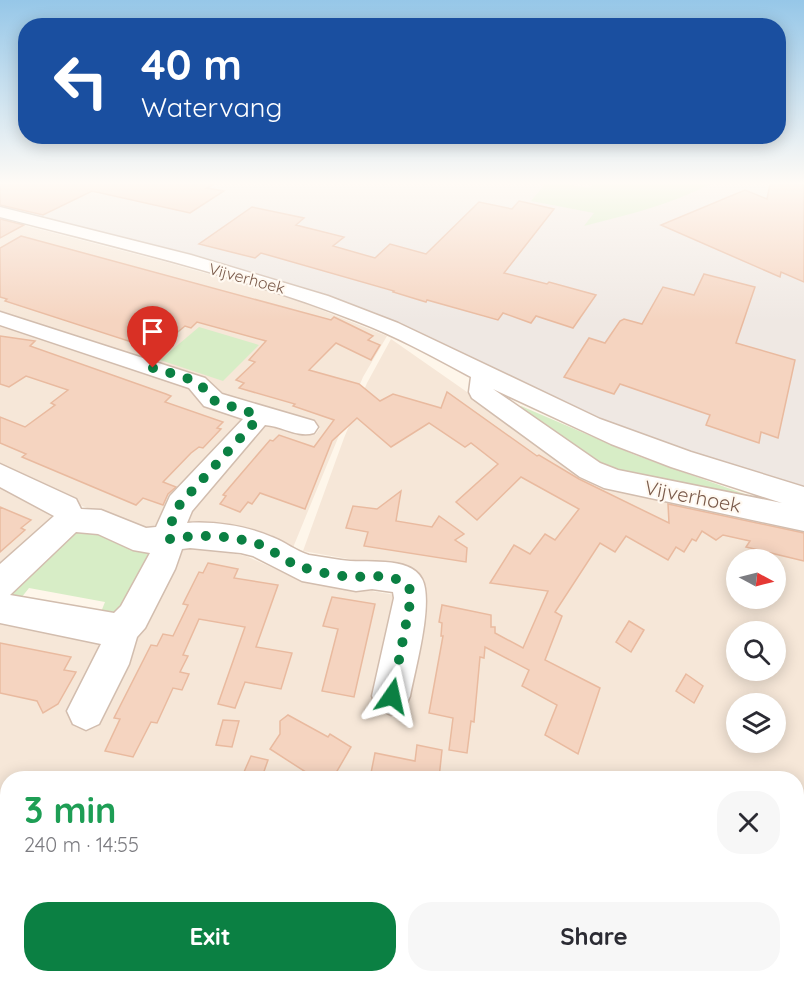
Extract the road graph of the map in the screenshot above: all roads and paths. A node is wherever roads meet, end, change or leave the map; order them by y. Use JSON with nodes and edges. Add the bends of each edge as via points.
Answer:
{"nodes":[{"id":1,"x":66,"y":230,"type":"edge"},
{"id":2,"x":0,"y":318,"type":"edge"},
{"id":3,"x":483,"y":375,"type":"junction"},
{"id":4,"x":256,"y":416,"type":"junction"},
{"id":5,"x":305,"y":427,"type":"dead end"},
{"id":6,"x":0,"y":475,"type":"edge"},
{"id":7,"x":804,"y":498,"type":"edge"},
{"id":8,"x":804,"y":519,"type":"edge"},
{"id":9,"x":70,"y":520,"type":"junction"},
{"id":10,"x":170,"y":539,"type":"junction"},
{"id":11,"x":0,"y":584,"type":"edge"},
{"id":12,"x":0,"y":608,"type":"edge"},
{"id":13,"x":122,"y":628,"type":"junction"},
{"id":14,"x":392,"y":696,"type":"dead end"},
{"id":15,"x":86,"y":711,"type":"dead end"}],
"edges":[{"from":1,"to":3,"type":"street","name":"Vijverhoek","via":[[307,295],[368,318]]},
{"from":2,"to":4,"type":"street","via":[[197,383],[213,400]]},
{"from":3,"to":7,"type":"street","name":"Vijverhoek","via":[[637,444]]},
{"from":3,"to":8,"type":"street","name":"Vijverhoek","via":[[481,392],[590,470],[614,480]]},
{"from":4,"to":5,"type":"street","via":[[276,417]]},
{"from":4,"to":10,"type":"street","via":[[180,504],[172,521]]},
{"from":6,"to":9,"type":"street","via":[[66,507]]},
{"from":9,"to":10,"type":"street","via":[[100,522],[144,540]]},
{"from":9,"to":11,"type":"street"},
{"from":10,"to":13,"type":"street","via":[[164,559],[133,617]]},
{"from":10,"to":14,"type":"street","via":[[190,535],[241,540],[262,546],[302,567],[356,577],[372,574],[401,579],[409,586],[411,598]]},
{"from":12,"to":13,"type":"street","via":[[109,629]]},
{"from":13,"to":15,"type":"street","via":[[116,652]]}]}
